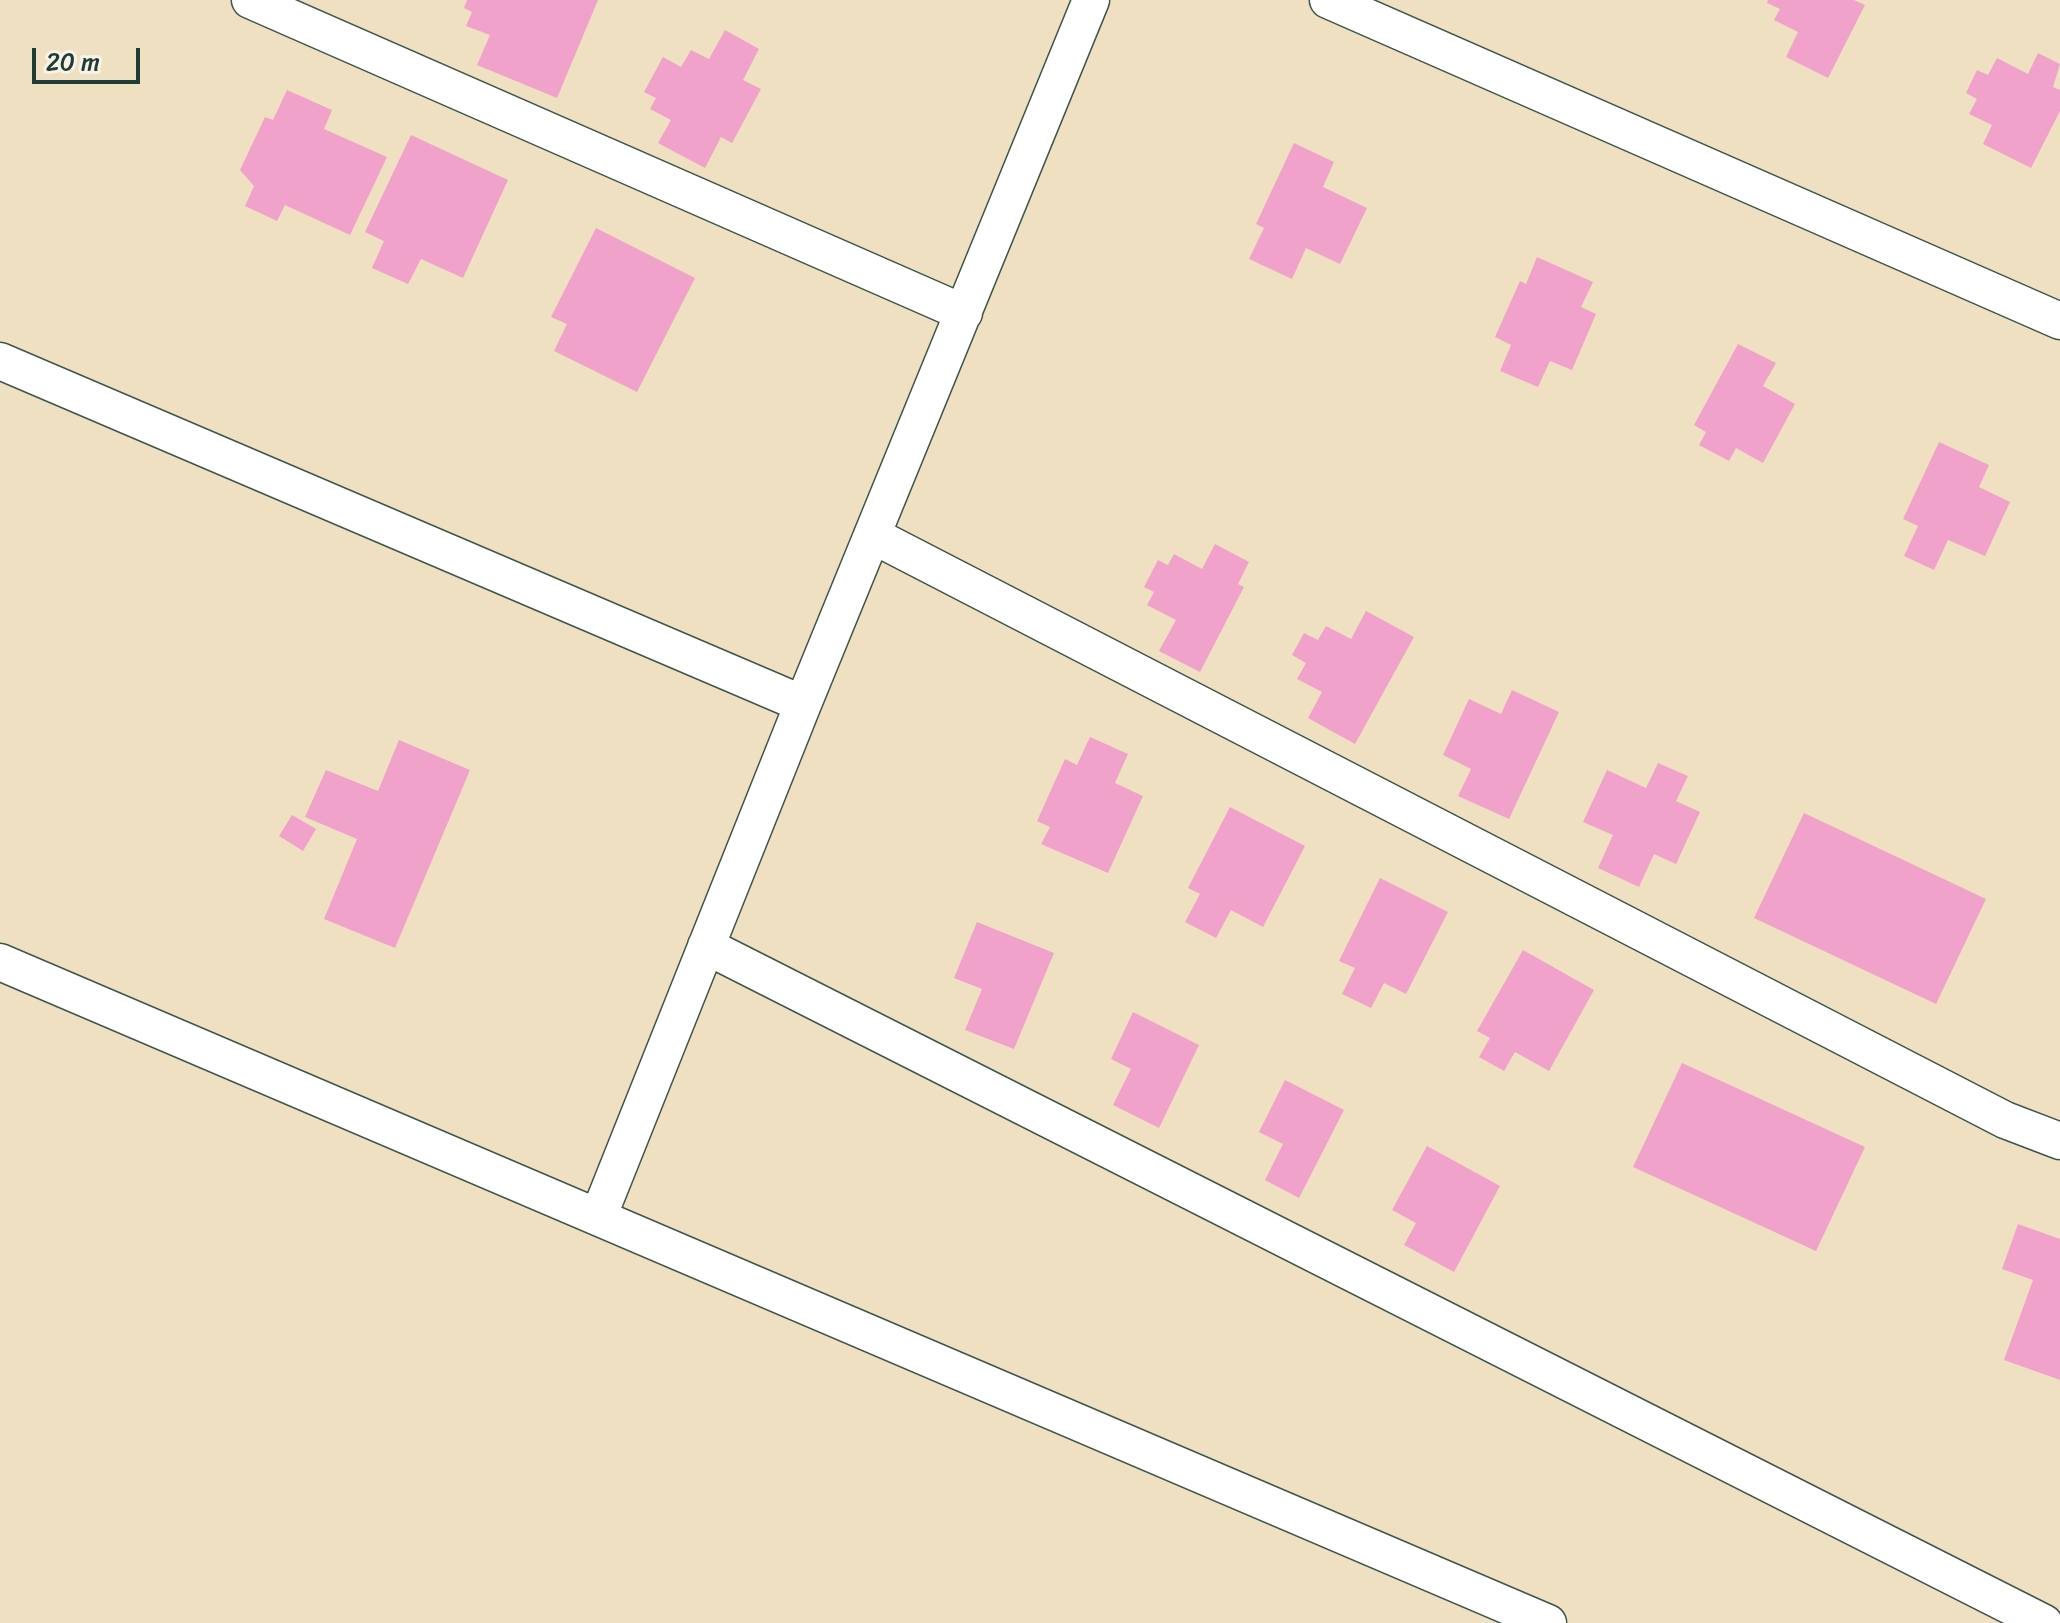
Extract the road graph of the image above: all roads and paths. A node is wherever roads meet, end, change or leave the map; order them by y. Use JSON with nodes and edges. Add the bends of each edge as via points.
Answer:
{"nodes":[{"id":1,"x":250,"y":0,"type":"edge"},
{"id":2,"x":1091,"y":0,"type":"edge"},
{"id":3,"x":1328,"y":0,"type":"edge"},
{"id":4,"x":964,"y":313,"type":"junction"},
{"id":5,"x":2060,"y":321,"type":"edge"},
{"id":6,"x":0,"y":361,"type":"edge"},
{"id":7,"x":872,"y":535,"type":"junction"},
{"id":8,"x":803,"y":704,"type":"junction"},
{"id":9,"x":706,"y":946,"type":"junction"},
{"id":10,"x":0,"y":962,"type":"edge"},
{"id":11,"x":2060,"y":1141,"type":"edge"},
{"id":12,"x":599,"y":1215,"type":"junction"},
{"id":13,"x":1548,"y":1623,"type":"edge"},
{"id":14,"x":2044,"y":1623,"type":"edge"}],
"edges":[{"from":1,"to":4,"type":"street"},
{"from":2,"to":4,"type":"street"},
{"from":3,"to":5,"type":"street"},
{"from":4,"to":7,"type":"street"},
{"from":6,"to":8,"type":"street"},
{"from":7,"to":8,"type":"street"},
{"from":7,"to":11,"type":"street","via":[[2005,1120]]},
{"from":8,"to":9,"type":"street"},
{"from":9,"to":12,"type":"street"},
{"from":9,"to":14,"type":"street"},
{"from":10,"to":12,"type":"street"},
{"from":12,"to":13,"type":"street"}]}
